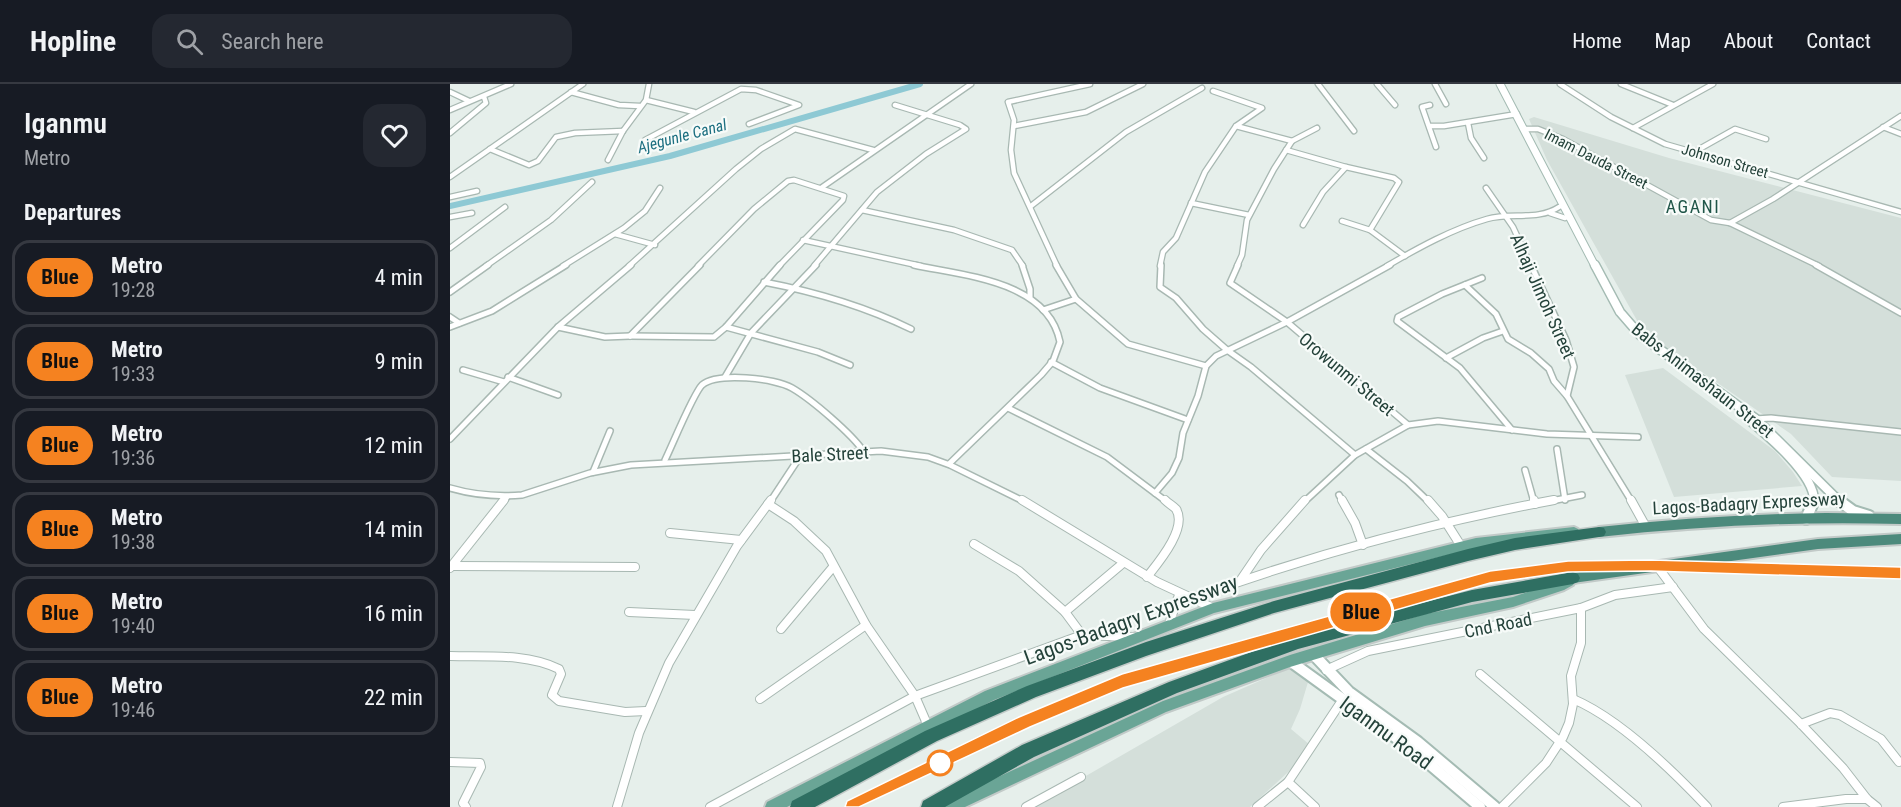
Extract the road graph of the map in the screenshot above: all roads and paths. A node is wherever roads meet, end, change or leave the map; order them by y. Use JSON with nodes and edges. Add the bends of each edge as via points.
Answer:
{"nodes":[{"id":1,"x":511,"y":84,"type":"edge"},
{"id":2,"x":583,"y":84,"type":"edge"},
{"id":3,"x":649,"y":84,"type":"edge"},
{"id":4,"x":971,"y":84,"type":"edge"},
{"id":5,"x":1090,"y":84,"type":"edge"},
{"id":6,"x":1143,"y":84,"type":"edge"},
{"id":7,"x":1318,"y":84,"type":"edge"},
{"id":8,"x":1377,"y":84,"type":"edge"},
{"id":9,"x":1435,"y":84,"type":"edge"},
{"id":10,"x":1494,"y":84,"type":"edge"},
{"id":11,"x":1500,"y":84,"type":"edge"},
{"id":12,"x":1560,"y":84,"type":"edge"},
{"id":13,"x":1624,"y":84,"type":"edge"},
{"id":14,"x":1713,"y":84,"type":"edge"},
{"id":15,"x":1202,"y":88,"type":"dead end"},
{"id":16,"x":1213,"y":91,"type":"dead end"},
{"id":17,"x":450,"y":92,"type":"edge"},
{"id":18,"x":571,"y":92,"type":"junction"},
{"id":19,"x":484,"y":97,"type":"junction"},
{"id":20,"x":646,"y":100,"type":"junction"},
{"id":21,"x":469,"y":102,"type":"junction"},
{"id":22,"x":1446,"y":104,"type":"dead end"},
{"id":23,"x":895,"y":105,"type":"dead end"},
{"id":24,"x":1395,"y":105,"type":"dead end"},
{"id":25,"x":1430,"y":105,"type":"dead end"},
{"id":26,"x":1673,"y":105,"type":"junction"},
{"id":27,"x":640,"y":106,"type":"junction"},
{"id":28,"x":450,"y":110,"type":"edge"},
{"id":29,"x":694,"y":112,"type":"junction"},
{"id":30,"x":928,"y":114,"type":"junction"},
{"id":31,"x":1514,"y":115,"type":"junction"},
{"id":32,"x":1901,"y":116,"type":"edge"},
{"id":33,"x":1468,"y":123,"type":"junction"},
{"id":34,"x":750,"y":124,"type":"dead end"},
{"id":35,"x":1014,"y":126,"type":"junction"},
{"id":36,"x":1236,"y":126,"type":"junction"},
{"id":37,"x":1430,"y":126,"type":"junction"},
{"id":38,"x":1317,"y":128,"type":"dead end"},
{"id":39,"x":1633,"y":128,"type":"junction"},
{"id":40,"x":1883,"y":128,"type":"junction"},
{"id":41,"x":1524,"y":129,"type":"junction"},
{"id":42,"x":1354,"y":130,"type":"dead end"},
{"id":43,"x":623,"y":131,"type":"junction"},
{"id":44,"x":450,"y":132,"type":"edge"},
{"id":45,"x":1901,"y":134,"type":"edge"},
{"id":46,"x":1766,"y":139,"type":"dead end"},
{"id":47,"x":645,"y":140,"type":"dead end"},
{"id":48,"x":1292,"y":141,"type":"junction"},
{"id":49,"x":1436,"y":147,"type":"dead end"},
{"id":50,"x":490,"y":149,"type":"junction"},
{"id":51,"x":873,"y":150,"type":"junction"},
{"id":52,"x":1286,"y":150,"type":"junction"},
{"id":53,"x":1694,"y":152,"type":"junction"},
{"id":54,"x":1484,"y":158,"type":"dead end"},
{"id":55,"x":608,"y":160,"type":"dead end"},
{"id":56,"x":1346,"y":167,"type":"junction"},
{"id":57,"x":450,"y":177,"type":"edge"},
{"id":58,"x":592,"y":182,"type":"dead end"},
{"id":59,"x":1799,"y":183,"type":"junction"},
{"id":60,"x":660,"y":188,"type":"dead end"},
{"id":61,"x":821,"y":188,"type":"junction"},
{"id":62,"x":1486,"y":188,"type":"dead end"},
{"id":63,"x":477,"y":190,"type":"dead end"},
{"id":64,"x":450,"y":197,"type":"edge"},
{"id":65,"x":1191,"y":204,"type":"junction"},
{"id":66,"x":1031,"y":206,"type":"junction"},
{"id":67,"x":505,"y":207,"type":"dead end"},
{"id":68,"x":1559,"y":207,"type":"junction"},
{"id":69,"x":862,"y":210,"type":"junction"},
{"id":70,"x":1901,"y":212,"type":"edge"},
{"id":71,"x":472,"y":213,"type":"dead end"},
{"id":72,"x":1550,"y":213,"type":"junction"},
{"id":73,"x":1249,"y":214,"type":"junction"},
{"id":74,"x":1505,"y":215,"type":"junction"},
{"id":75,"x":450,"y":218,"type":"edge"},
{"id":76,"x":1565,"y":218,"type":"junction"},
{"id":77,"x":1342,"y":221,"type":"dead end"},
{"id":78,"x":1730,"y":223,"type":"junction"},
{"id":79,"x":1303,"y":225,"type":"dead end"},
{"id":80,"x":1370,"y":230,"type":"junction"},
{"id":81,"x":615,"y":234,"type":"junction"},
{"id":82,"x":803,"y":240,"type":"junction"},
{"id":83,"x":655,"y":245,"type":"junction"},
{"id":84,"x":831,"y":247,"type":"junction"},
{"id":85,"x":450,"y":248,"type":"edge"},
{"id":86,"x":1405,"y":256,"type":"junction"},
{"id":87,"x":1596,"y":272,"type":"junction"},
{"id":88,"x":1482,"y":278,"type":"dead end"},
{"id":89,"x":764,"y":282,"type":"junction"},
{"id":90,"x":1465,"y":285,"type":"junction"},
{"id":91,"x":796,"y":288,"type":"junction"},
{"id":92,"x":450,"y":292,"type":"edge"},
{"id":93,"x":1030,"y":297,"type":"junction"},
{"id":94,"x":1076,"y":299,"type":"junction"},
{"id":95,"x":1043,"y":310,"type":"junction"},
{"id":96,"x":1901,"y":313,"type":"edge"},
{"id":97,"x":450,"y":317,"type":"edge"},
{"id":98,"x":1287,"y":322,"type":"junction"},
{"id":99,"x":459,"y":323,"type":"junction"},
{"id":100,"x":450,"y":327,"type":"edge"},
{"id":101,"x":558,"y":327,"type":"junction"},
{"id":102,"x":726,"y":327,"type":"junction"},
{"id":103,"x":911,"y":329,"type":"dead end"},
{"id":104,"x":1503,"y":332,"type":"junction"},
{"id":105,"x":751,"y":333,"type":"junction"},
{"id":106,"x":630,"y":336,"type":"junction"},
{"id":107,"x":1227,"y":350,"type":"junction"},
{"id":108,"x":1446,"y":358,"type":"junction"},
{"id":109,"x":1051,"y":362,"type":"junction"},
{"id":110,"x":850,"y":365,"type":"dead end"},
{"id":111,"x":1206,"y":366,"type":"junction"},
{"id":112,"x":463,"y":370,"type":"dead end"},
{"id":113,"x":725,"y":377,"type":"junction"},
{"id":114,"x":506,"y":380,"type":"junction"},
{"id":115,"x":558,"y":395,"type":"dead end"},
{"id":116,"x":1567,"y":396,"type":"junction"},
{"id":117,"x":1008,"y":408,"type":"junction"},
{"id":118,"x":1188,"y":420,"type":"junction"},
{"id":119,"x":1753,"y":420,"type":"junction"},
{"id":120,"x":1408,"y":425,"type":"junction"},
{"id":121,"x":610,"y":430,"type":"dead end"},
{"id":122,"x":1512,"y":430,"type":"junction"},
{"id":123,"x":1901,"y":432,"type":"edge"},
{"id":124,"x":1589,"y":436,"type":"junction"},
{"id":125,"x":1638,"y":437,"type":"dead end"},
{"id":126,"x":450,"y":439,"type":"edge"},
{"id":127,"x":1366,"y":449,"type":"junction"},
{"id":128,"x":1557,"y":449,"type":"dead end"},
{"id":129,"x":864,"y":452,"type":"junction"},
{"id":130,"x":801,"y":455,"type":"junction"},
{"id":131,"x":1355,"y":455,"type":"junction"},
{"id":132,"x":665,"y":460,"type":"junction"},
{"id":133,"x":949,"y":464,"type":"junction"},
{"id":134,"x":1525,"y":470,"type":"dead end"},
{"id":135,"x":593,"y":472,"type":"junction"},
{"id":136,"x":450,"y":488,"type":"edge"},
{"id":137,"x":1155,"y":493,"type":"junction"},
{"id":138,"x":1339,"y":495,"type":"dead end"},
{"id":139,"x":1582,"y":495,"type":"dead end"},
{"id":140,"x":507,"y":497,"type":"junction"},
{"id":141,"x":1565,"y":500,"type":"junction"},
{"id":142,"x":768,"y":504,"type":"junction"},
{"id":143,"x":1535,"y":504,"type":"junction"},
{"id":144,"x":1874,"y":518,"type":"junction"},
{"id":145,"x":1806,"y":519,"type":"junction"},
{"id":146,"x":1901,"y":519,"type":"edge"},
{"id":147,"x":1449,"y":523,"type":"junction"},
{"id":148,"x":1646,"y":527,"type":"junction"},
{"id":149,"x":1599,"y":532,"type":"junction"},
{"id":150,"x":670,"y":533,"type":"dead end"},
{"id":151,"x":1901,"y":539,"type":"edge"},
{"id":152,"x":741,"y":540,"type":"junction"},
{"id":153,"x":974,"y":544,"type":"dead end"},
{"id":154,"x":1363,"y":545,"type":"junction"},
{"id":155,"x":1461,"y":546,"type":"junction"},
{"id":156,"x":1122,"y":564,"type":"junction"},
{"id":157,"x":1657,"y":566,"type":"junction"},
{"id":158,"x":635,"y":567,"type":"dead end"},
{"id":159,"x":833,"y":567,"type":"junction"},
{"id":160,"x":451,"y":568,"type":"edge"},
{"id":161,"x":1147,"y":577,"type":"junction"},
{"id":162,"x":1573,"y":578,"type":"junction"},
{"id":163,"x":1240,"y":581,"type":"junction"},
{"id":164,"x":1673,"y":587,"type":"junction"},
{"id":165,"x":1179,"y":595,"type":"junction"},
{"id":166,"x":1190,"y":599,"type":"junction"},
{"id":167,"x":1213,"y":608,"type":"junction"},
{"id":168,"x":1581,"y":608,"type":"junction"},
{"id":169,"x":629,"y":612,"type":"dead end"},
{"id":170,"x":1065,"y":612,"type":"junction"},
{"id":171,"x":695,"y":615,"type":"junction"},
{"id":172,"x":1169,"y":624,"type":"junction"},
{"id":173,"x":866,"y":625,"type":"junction"},
{"id":174,"x":781,"y":629,"type":"dead end"},
{"id":175,"x":1082,"y":635,"type":"junction"},
{"id":176,"x":1136,"y":637,"type":"junction"},
{"id":177,"x":1313,"y":654,"type":"junction"},
{"id":178,"x":450,"y":656,"type":"edge"},
{"id":179,"x":1290,"y":661,"type":"junction"},
{"id":180,"x":1326,"y":670,"type":"junction"},
{"id":181,"x":1480,"y":674,"type":"dead end"},
{"id":182,"x":915,"y":696,"type":"junction"},
{"id":183,"x":1345,"y":696,"type":"junction"},
{"id":184,"x":759,"y":699,"type":"dead end"},
{"id":185,"x":1573,"y":699,"type":"junction"},
{"id":186,"x":646,"y":711,"type":"junction"},
{"id":187,"x":1801,"y":724,"type":"junction"},
{"id":188,"x":928,"y":726,"type":"junction"},
{"id":189,"x":1559,"y":742,"type":"junction"},
{"id":190,"x":450,"y":762,"type":"edge"},
{"id":191,"x":1899,"y":762,"type":"dead end"},
{"id":192,"x":1081,"y":777,"type":"dead end"},
{"id":193,"x":1288,"y":782,"type":"junction"},
{"id":194,"x":1867,"y":799,"type":"junction"},
{"id":195,"x":466,"y":807,"type":"edge"},
{"id":196,"x":617,"y":807,"type":"edge"},
{"id":197,"x":710,"y":807,"type":"edge"},
{"id":198,"x":772,"y":807,"type":"edge"},
{"id":199,"x":798,"y":807,"type":"edge"},
{"id":200,"x":929,"y":807,"type":"edge"},
{"id":201,"x":949,"y":807,"type":"edge"},
{"id":202,"x":1026,"y":807,"type":"edge"},
{"id":203,"x":1257,"y":807,"type":"edge"},
{"id":204,"x":1315,"y":807,"type":"edge"},
{"id":205,"x":1480,"y":807,"type":"edge"},
{"id":206,"x":1495,"y":807,"type":"edge"},
{"id":207,"x":1502,"y":807,"type":"edge"},
{"id":208,"x":1637,"y":807,"type":"edge"},
{"id":209,"x":1707,"y":807,"type":"edge"},
{"id":210,"x":1783,"y":807,"type":"edge"},
{"id":211,"x":1877,"y":807,"type":"edge"}],
"edges":[{"from":1,"to":19,"type":"street"},
{"from":2,"to":18,"type":"street"},
{"from":3,"to":20,"type":"street"},
{"from":4,"to":30,"type":"street"},
{"from":5,"to":35,"type":"street","via":[[1009,101]]},
{"from":6,"to":35,"type":"street","via":[[1086,112]]},
{"from":7,"to":42,"type":"street"},
{"from":8,"to":24,"type":"street"},
{"from":9,"to":22,"type":"street"},
{"from":10,"to":31,"type":"main road","name":"Babs Animashaun Street"},
{"from":11,"to":31,"type":"main road","name":"Babs Animashaun Street"},
{"from":12,"to":39,"type":"street","name":"Johnson Street"},
{"from":13,"to":26,"type":"street"},
{"from":14,"to":26,"type":"street"},
{"from":15,"to":66,"type":"street","via":[[1128,130]]},
{"from":16,"to":36,"type":"street","via":[[1262,108]]},
{"from":17,"to":21,"type":"street"},
{"from":18,"to":27,"type":"street","via":[[618,105]]},
{"from":18,"to":50,"type":"street"},
{"from":19,"to":21,"type":"street"},
{"from":19,"to":44,"type":"street","via":[[486,103]]},
{"from":20,"to":27,"type":"street"},
{"from":20,"to":29,"type":"street"},
{"from":21,"to":28,"type":"street"},
{"from":23,"to":30,"type":"street"},
{"from":25,"to":37,"type":"street","via":[[1422,107]]},
{"from":26,"to":39,"type":"street"},
{"from":27,"to":43,"type":"street"},
{"from":29,"to":34,"type":"street","via":[[741,89],[799,105]]},
{"from":29,"to":47,"type":"street"},
{"from":30,"to":51,"type":"street"},
{"from":30,"to":69,"type":"street","via":[[966,129],[887,183]]},
{"from":31,"to":33,"type":"street"},
{"from":31,"to":41,"type":"main road","name":"Babs Animashaun Street"},
{"from":31,"to":68,"type":"main road","name":"Babs Animashaun Street"},
{"from":32,"to":40,"type":"street"},
{"from":33,"to":37,"type":"street"},
{"from":33,"to":54,"type":"street","via":[[1471,138]]},
{"from":35,"to":66,"type":"street","via":[[1014,173]]},
{"from":36,"to":48,"type":"street"},
{"from":36,"to":65,"type":"street","via":[[1205,172]]},
{"from":37,"to":49,"type":"street"},
{"from":38,"to":48,"type":"street"},
{"from":39,"to":53,"type":"street","name":"Johnson Street","via":[[1665,144]]},
{"from":40,"to":45,"type":"street"},
{"from":40,"to":59,"type":"street"},
{"from":41,"to":78,"type":"street","name":"Imam Dauda Street","via":[[1538,129],[1563,139],[1711,220]]},
{"from":41,"to":87,"type":"main road","name":"Babs Animashaun Street"},
{"from":43,"to":50,"type":"street","via":[[556,137],[538,161],[531,164]]},
{"from":43,"to":55,"type":"street"},
{"from":46,"to":53,"type":"street","via":[[1735,129]]},
{"from":48,"to":52,"type":"street"},
{"from":50,"to":57,"type":"street"},
{"from":51,"to":61,"type":"street"},
{"from":51,"to":83,"type":"street","via":[[805,130],[790,130],[736,169]]},
{"from":52,"to":56,"type":"street"},
{"from":52,"to":73,"type":"street"},
{"from":53,"to":59,"type":"street","name":"Johnson Street"},
{"from":56,"to":79,"type":"street","via":[[1323,192]]},
{"from":56,"to":80,"type":"street","via":[[1399,182]]},
{"from":58,"to":92,"type":"street","via":[[551,220]]},
{"from":59,"to":70,"type":"street","name":"Johnson Street"},
{"from":59,"to":78,"type":"street"},
{"from":60,"to":81,"type":"street","via":[[645,211]]},
{"from":61,"to":82,"type":"street","via":[[845,197]]},
{"from":61,"to":106,"type":"street","via":[[790,180],[772,193]]},
{"from":62,"to":74,"type":"street","name":"Alhaji Jimoh Street"},
{"from":63,"to":64,"type":"street"},
{"from":65,"to":73,"type":"street"},
{"from":65,"to":107,"type":"street","via":[[1176,238],[1166,243],[1160,255],[1159,282]]},
{"from":66,"to":94,"type":"street","via":[[1056,265]]},
{"from":67,"to":85,"type":"street"},
{"from":68,"to":72,"type":"street"},
{"from":68,"to":76,"type":"main road","name":"Babs Animashaun Street"},
{"from":69,"to":84,"type":"street"},
{"from":69,"to":93,"type":"street","via":[[954,230],[1012,250],[1023,266]]},
{"from":71,"to":75,"type":"street"},
{"from":72,"to":74,"type":"street"},
{"from":72,"to":76,"type":"street"},
{"from":73,"to":98,"type":"street","name":"Orowunmi Street","via":[[1242,255],[1230,283]]},
{"from":74,"to":86,"type":"street","via":[[1467,226]]},
{"from":74,"to":116,"type":"street","name":"Alhaji Jimoh Street","via":[[1569,350],[1574,367]]},
{"from":76,"to":87,"type":"main road","name":"Babs Animashaun Street"},
{"from":77,"to":80,"type":"street"},
{"from":78,"to":96,"type":"street","name":"Imam Dauda Street","via":[[1836,275]]},
{"from":80,"to":86,"type":"street"},
{"from":81,"to":83,"type":"street"},
{"from":81,"to":99,"type":"street","via":[[492,311]]},
{"from":82,"to":84,"type":"street"},
{"from":82,"to":89,"type":"street"},
{"from":83,"to":101,"type":"street"},
{"from":84,"to":91,"type":"street"},
{"from":84,"to":93,"type":"street","via":[[979,280]]},
{"from":86,"to":98,"type":"street"},
{"from":87,"to":119,"type":"main road","name":"Babs Animashaun Street","via":[[1620,312],[1640,335]]},
{"from":88,"to":90,"type":"street"},
{"from":89,"to":91,"type":"street"},
{"from":89,"to":102,"type":"street"},
{"from":90,"to":104,"type":"street","via":[[1496,314]]},
{"from":90,"to":108,"type":"street","via":[[1398,317],[1397,321]]},
{"from":91,"to":103,"type":"street","via":[[882,314]]},
{"from":91,"to":105,"type":"street"},
{"from":93,"to":95,"type":"street"},
{"from":94,"to":95,"type":"street"},
{"from":94,"to":111,"type":"street","via":[[1128,344]]},
{"from":95,"to":109,"type":"street","via":[[1060,342]]},
{"from":97,"to":99,"type":"street"},
{"from":98,"to":107,"type":"street"},
{"from":98,"to":120,"type":"street","name":"Orowunmi Street"},
{"from":99,"to":100,"type":"street"},
{"from":101,"to":106,"type":"street","via":[[593,336]]},
{"from":101,"to":114,"type":"street"},
{"from":102,"to":105,"type":"street"},
{"from":102,"to":106,"type":"street","via":[[714,338]]},
{"from":104,"to":108,"type":"street"},
{"from":104,"to":116,"type":"street","via":[[1514,344],[1542,361]]},
{"from":105,"to":110,"type":"street"},
{"from":105,"to":113,"type":"street"},
{"from":107,"to":111,"type":"street"},
{"from":107,"to":131,"type":"street"},
{"from":108,"to":122,"type":"street","via":[[1470,378]]},
{"from":109,"to":117,"type":"street"},
{"from":109,"to":118,"type":"street","via":[[1100,388]]},
{"from":111,"to":118,"type":"street"},
{"from":112,"to":114,"type":"street"},
{"from":113,"to":129,"type":"street","via":[[791,387],[854,437]]},
{"from":113,"to":132,"type":"street","via":[[711,379],[700,387]]},
{"from":114,"to":115,"type":"street"},
{"from":114,"to":126,"type":"street"},
{"from":116,"to":124,"type":"street"},
{"from":117,"to":133,"type":"street"},
{"from":117,"to":137,"type":"street","via":[[1097,451]]},
{"from":118,"to":137,"type":"street","via":[[1179,458]]},
{"from":119,"to":123,"type":"street"},
{"from":119,"to":144,"type":"main road","name":"Babs Animashaun Street","via":[[1842,504]]},
{"from":119,"to":145,"type":"main road","name":"Babs Animashaun Street","via":[[1811,486],[1815,501]]},
{"from":120,"to":122,"type":"street","via":[[1437,421]]},
{"from":120,"to":127,"type":"street"},
{"from":121,"to":135,"type":"street"},
{"from":122,"to":124,"type":"street"},
{"from":124,"to":125,"type":"street"},
{"from":124,"to":148,"type":"street","via":[[1617,475]]},
{"from":127,"to":131,"type":"street"},
{"from":127,"to":147,"type":"street","via":[[1432,503]]},
{"from":128,"to":141,"type":"street"},
{"from":129,"to":130,"type":"street","name":"Bale Street"},
{"from":129,"to":133,"type":"street","name":"Bale Street","via":[[905,452]]},
{"from":130,"to":132,"type":"street","name":"Bale Street"},
{"from":130,"to":142,"type":"street"},
{"from":131,"to":163,"type":"street","via":[[1306,498]]},
{"from":132,"to":135,"type":"street","name":"Bale Street"},
{"from":133,"to":156,"type":"street","name":"Bale Street","via":[[1032,506]]},
{"from":134,"to":143,"type":"street"},
{"from":135,"to":140,"type":"street","name":"Bale Street"},
{"from":136,"to":140,"type":"street","name":"Bale Street"},
{"from":137,"to":161,"type":"street","via":[[1175,508],[1180,520],[1172,542]]},
{"from":138,"to":154,"type":"street"},
{"from":139,"to":141,"type":"street"},
{"from":140,"to":160,"type":"street"},
{"from":141,"to":143,"type":"street"},
{"from":142,"to":152,"type":"street"},
{"from":142,"to":159,"type":"street","via":[[816,540]]},
{"from":143,"to":147,"type":"street"},
{"from":144,"to":145,"type":"highway","name":"Lagos-Badagry Expressway"},
{"from":144,"to":146,"type":"highway","name":"Lagos-Badagry Expressway"},
{"from":145,"to":148,"type":"highway","name":"Lagos-Badagry Expressway"},
{"from":147,"to":154,"type":"street"},
{"from":147,"to":155,"type":"street"},
{"from":148,"to":149,"type":"highway","name":"Lagos-Badagry Expressway"},
{"from":149,"to":155,"type":"main road","name":"Lagos-Badagry Expressway","via":[[1558,532]]},
{"from":149,"to":199,"type":"highway","name":"Lagos-Badagry Expressway","via":[[1468,555],[1274,607],[1146,648],[1032,691],[931,736]]},
{"from":150,"to":152,"type":"street"},
{"from":151,"to":157,"type":"highway","via":[[1818,544]]},
{"from":152,"to":171,"type":"street"},
{"from":153,"to":170,"type":"street","via":[[1019,571]]},
{"from":154,"to":163,"type":"street"},
{"from":155,"to":167,"type":"main road","name":"Lagos-Badagry Expressway"},
{"from":156,"to":161,"type":"street","name":"Bale Street"},
{"from":156,"to":170,"type":"street"},
{"from":157,"to":162,"type":"highway"},
{"from":157,"to":164,"type":"street"},
{"from":158,"to":160,"type":"street"},
{"from":159,"to":173,"type":"street"},
{"from":159,"to":174,"type":"street"},
{"from":161,"to":165,"type":"street","name":"Bale Street"},
{"from":162,"to":177,"type":"main road","via":[[1513,602],[1425,620]]},
{"from":162,"to":200,"type":"highway","via":[[1502,590],[1298,642],[1174,687],[1028,751]]},
{"from":163,"to":166,"type":"street"},
{"from":164,"to":168,"type":"street","name":"Cnd Road","via":[[1615,595]]},
{"from":164,"to":187,"type":"street","via":[[1704,629]]},
{"from":165,"to":166,"type":"street","name":"Bale Street"},
{"from":165,"to":172,"type":"street"},
{"from":166,"to":167,"type":"street","name":"Bale Street"},
{"from":167,"to":172,"type":"main road","name":"Lagos-Badagry Expressway"},
{"from":168,"to":180,"type":"street","name":"Cnd Road","via":[[1368,651]]},
{"from":168,"to":185,"type":"street","via":[[1580,653],[1572,668]]},
{"from":169,"to":171,"type":"street"},
{"from":170,"to":175,"type":"street"},
{"from":171,"to":186,"type":"street"},
{"from":172,"to":176,"type":"main road","name":"Lagos-Badagry Expressway"},
{"from":173,"to":182,"type":"street"},
{"from":173,"to":184,"type":"street"},
{"from":175,"to":176,"type":"street"},
{"from":175,"to":182,"type":"street"},
{"from":176,"to":188,"type":"main road","name":"Lagos-Badagry Expressway","via":[[990,695]]},
{"from":177,"to":179,"type":"main road"},
{"from":177,"to":180,"type":"main road","name":"Iganmu Road"},
{"from":178,"to":186,"type":"street","via":[[547,664],[561,674],[552,695],[559,701],[625,712]]},
{"from":179,"to":183,"type":"main road","name":"Iganmu Road"},
{"from":179,"to":201,"type":"main road","via":[[1163,707]]},
{"from":180,"to":183,"type":"main road","name":"Iganmu Road"},
{"from":181,"to":189,"type":"street"},
{"from":182,"to":188,"type":"street"},
{"from":182,"to":197,"type":"street"},
{"from":183,"to":193,"type":"street"},
{"from":183,"to":205,"type":"main road","name":"Iganmu Road"},
{"from":183,"to":206,"type":"main road","name":"Iganmu Road","via":[[1418,742]]},
{"from":185,"to":189,"type":"street","via":[[1569,721]]},
{"from":185,"to":209,"type":"street","via":[[1626,733]]},
{"from":186,"to":196,"type":"street"},
{"from":187,"to":191,"type":"street","via":[[1830,713],[1840,715],[1881,739]]},
{"from":187,"to":194,"type":"street"},
{"from":188,"to":198,"type":"main road","name":"Lagos-Badagry Expressway"},
{"from":189,"to":207,"type":"street","via":[[1531,781]]},
{"from":189,"to":208,"type":"street"},
{"from":190,"to":195,"type":"street","via":[[480,762],[463,803]]},
{"from":192,"to":202,"type":"street"},
{"from":193,"to":203,"type":"street"},
{"from":193,"to":204,"type":"street"},
{"from":194,"to":210,"type":"street"},
{"from":194,"to":211,"type":"street"}]}
